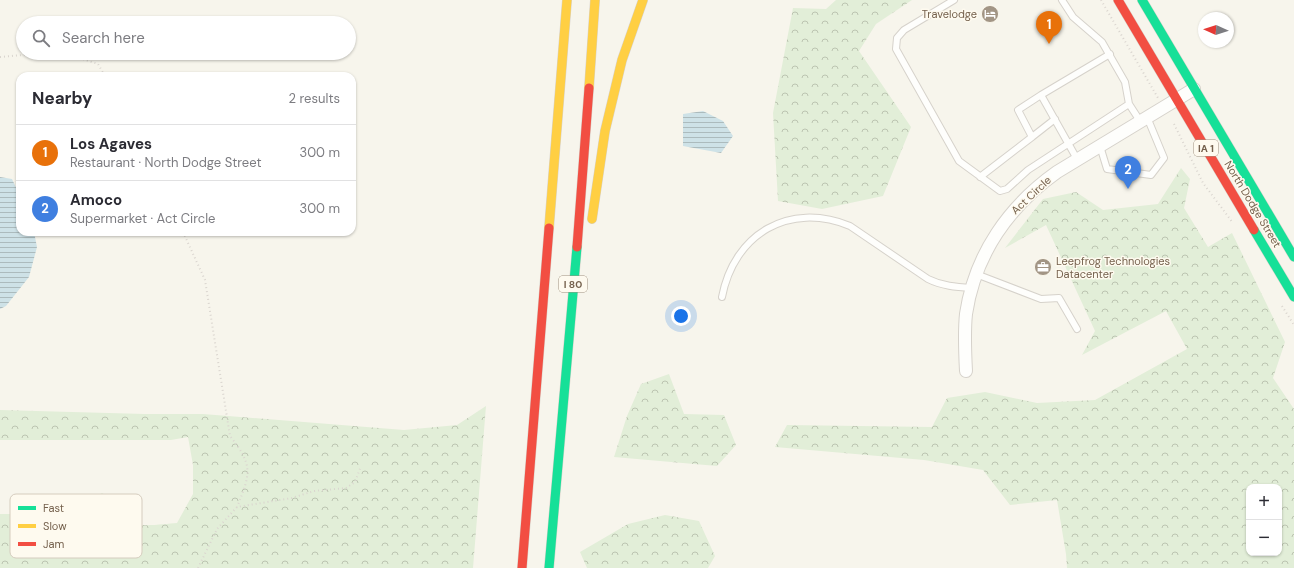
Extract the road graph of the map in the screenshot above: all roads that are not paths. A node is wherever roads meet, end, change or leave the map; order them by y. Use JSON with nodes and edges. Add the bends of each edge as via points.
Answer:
{"nodes":[{"id":1,"x":567,"y":0,"type":"edge"},
{"id":2,"x":595,"y":0,"type":"edge"},
{"id":3,"x":643,"y":0,"type":"edge"},
{"id":4,"x":954,"y":0,"type":"edge"},
{"id":5,"x":1062,"y":0,"type":"edge"},
{"id":6,"x":1118,"y":0,"type":"edge"},
{"id":7,"x":1142,"y":0,"type":"edge"},
{"id":8,"x":1110,"y":54,"type":"junction"},
{"id":9,"x":551,"y":76,"type":"dead end"},
{"id":10,"x":1194,"y":89,"type":"junction"},
{"id":11,"x":1041,"y":95,"type":"junction"},
{"id":12,"x":1176,"y":99,"type":"junction"},
{"id":13,"x":1129,"y":104,"type":"junction"},
{"id":14,"x":1055,"y":119,"type":"junction"},
{"id":15,"x":1143,"y":119,"type":"junction"},
{"id":16,"x":557,"y":136,"type":"junction"},
{"id":17,"x":1032,"y":137,"type":"junction"},
{"id":18,"x":1068,"y":143,"type":"junction"},
{"id":19,"x":1100,"y":146,"type":"junction"},
{"id":20,"x":1077,"y":160,"type":"junction"},
{"id":21,"x":980,"y":177,"type":"junction"},
{"id":22,"x":1294,"y":256,"type":"edge"},
{"id":23,"x":976,"y":274,"type":"junction"},
{"id":24,"x":573,"y":283,"type":"junction"},
{"id":25,"x":972,"y":288,"type":"junction"},
{"id":26,"x":1294,"y":296,"type":"edge"},
{"id":27,"x":722,"y":297,"type":"dead end"},
{"id":28,"x":1077,"y":329,"type":"dead end"},
{"id":29,"x":966,"y":371,"type":"dead end"},
{"id":30,"x":522,"y":568,"type":"edge"},
{"id":31,"x":549,"y":568,"type":"edge"}],
"edges":[{"from":1,"to":16,"type":"main road","number":"I 80"},
{"from":2,"to":24,"type":"main road","number":"I 80"},
{"from":3,"to":24,"type":"main road","via":[[622,60],[605,131],[589,233]]},
{"from":4,"to":21,"type":"lane","via":[[904,30],[897,38],[896,49],[959,161]]},
{"from":5,"to":8,"type":"lane","via":[[1073,17],[1102,42]]},
{"from":6,"to":12,"type":"main road","name":"North Dodge Street","number":"IA 1"},
{"from":7,"to":10,"type":"main road","name":"North Dodge Street","number":"IA 1"},
{"from":8,"to":11,"type":"lane"},
{"from":8,"to":13,"type":"lane","via":[[1125,82]]},
{"from":9,"to":16,"type":"main road"},
{"from":10,"to":12,"type":"street","name":"Act Circle"},
{"from":10,"to":22,"type":"main road","name":"North Dodge Street","number":"IA 1"},
{"from":11,"to":14,"type":"lane"},
{"from":11,"to":17,"type":"lane","via":[[1018,110]]},
{"from":12,"to":15,"type":"street","name":"Act Circle"},
{"from":12,"to":26,"type":"main road","name":"North Dodge Street","number":"IA 1"},
{"from":13,"to":15,"type":"lane"},
{"from":13,"to":18,"type":"lane"},
{"from":14,"to":17,"type":"lane"},
{"from":14,"to":18,"type":"lane"},
{"from":15,"to":19,"type":"street","name":"Act Circle"},
{"from":15,"to":19,"type":"lane","via":[[1164,158],[1151,174],[1107,169]]},
{"from":16,"to":30,"type":"main road","number":"I 80"},
{"from":17,"to":21,"type":"lane"},
{"from":18,"to":20,"type":"lane"},
{"from":18,"to":21,"type":"lane","via":[[1028,170],[1006,189],[1000,191]]},
{"from":19,"to":20,"type":"street","name":"Act Circle"},
{"from":20,"to":23,"type":"street","name":"Act Circle","via":[[1040,184],[1010,214],[987,249]]},
{"from":23,"to":25,"type":"street","name":"Act Circle"},
{"from":23,"to":28,"type":"lane","via":[[1041,299],[1059,298]]},
{"from":24,"to":31,"type":"main road","number":"I 80"},
{"from":25,"to":27,"type":"lane","via":[[938,284],[850,226],[814,217],[783,221],[752,239],[731,267]]},
{"from":25,"to":29,"type":"street","name":"Act Circle","via":[[965,334]]}]}
